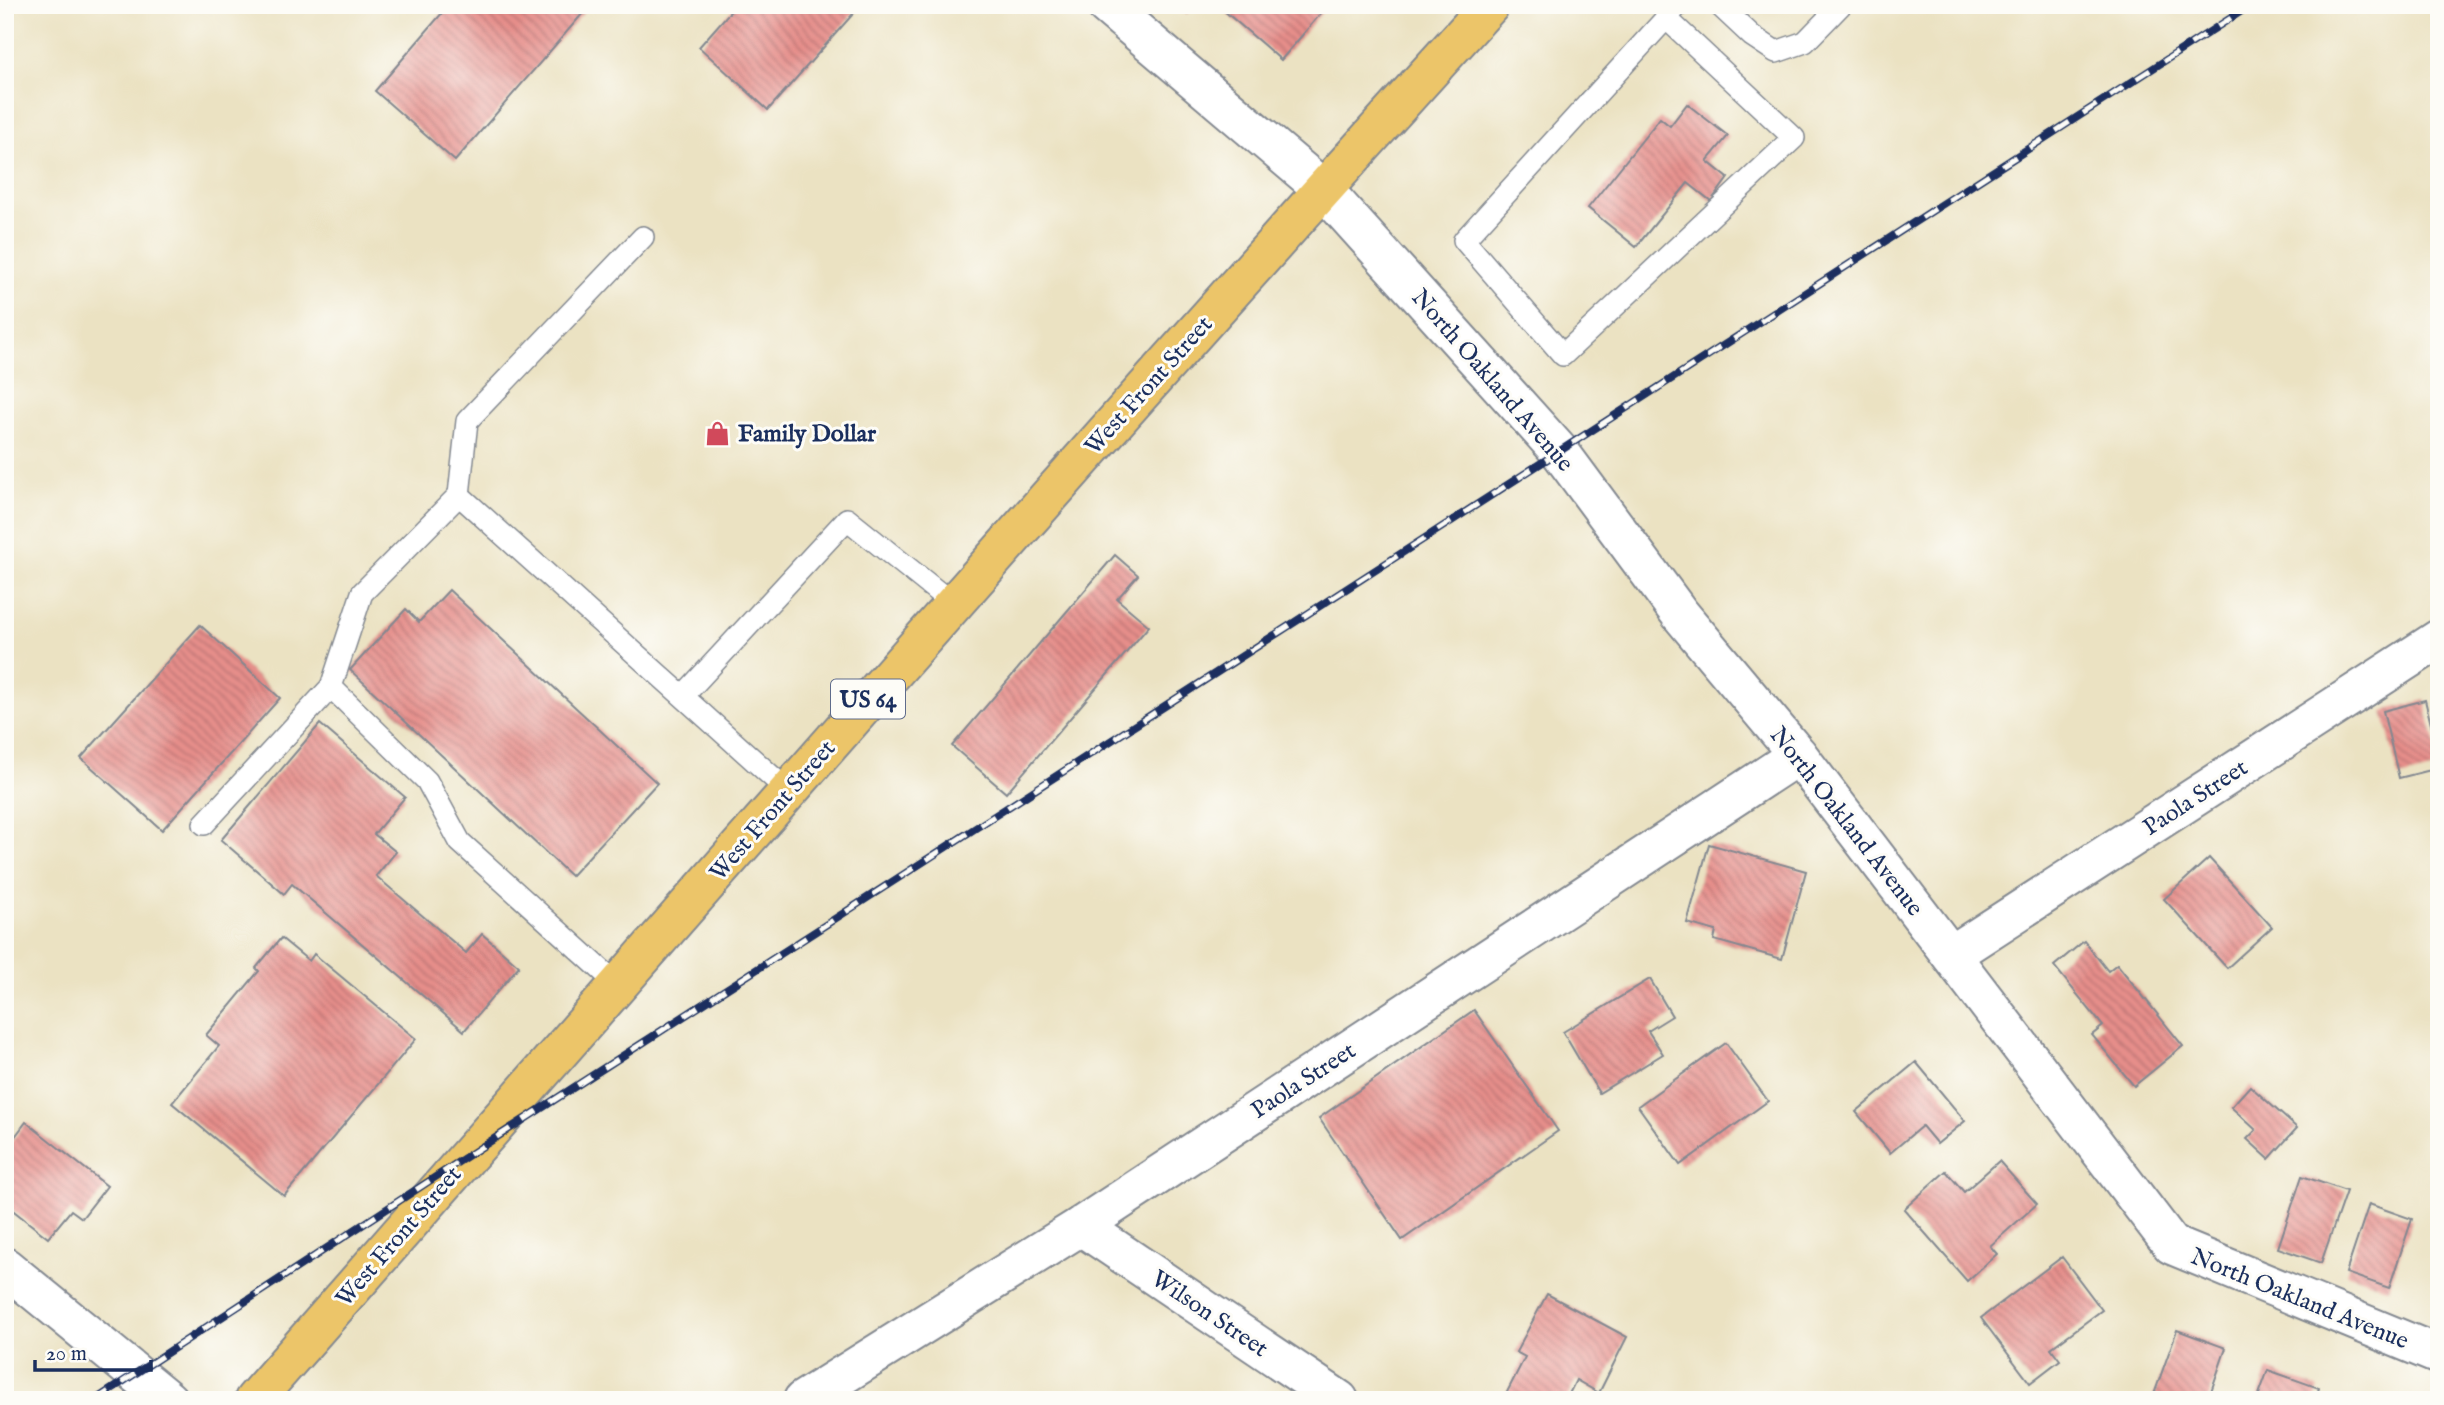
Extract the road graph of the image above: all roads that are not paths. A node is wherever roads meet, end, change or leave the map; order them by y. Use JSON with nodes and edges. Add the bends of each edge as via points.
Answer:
{"nodes":[{"id":1,"x":1106,"y":5,"type":"edge"},
{"id":2,"x":1490,"y":5,"type":"edge"},
{"id":3,"x":1719,"y":5,"type":"edge"},
{"id":4,"x":1841,"y":5,"type":"edge"},
{"id":5,"x":1672,"y":12,"type":"edge"},
{"id":6,"x":1323,"y":189,"type":"junction"},
{"id":7,"x":643,"y":237,"type":"dead end"},
{"id":8,"x":459,"y":495,"type":"junction"},
{"id":9,"x":953,"y":604,"type":"junction"},
{"id":10,"x":2439,"y":639,"type":"edge"},
{"id":11,"x":331,"y":687,"type":"junction"},
{"id":12,"x":684,"y":695,"type":"junction"},
{"id":13,"x":1798,"y":755,"type":"junction"},
{"id":14,"x":788,"y":791,"type":"junction"},
{"id":15,"x":204,"y":824,"type":"dead end"},
{"id":16,"x":1951,"y":955,"type":"junction"},
{"id":17,"x":618,"y":985,"type":"junction"},
{"id":18,"x":1081,"y":1226,"type":"junction"},
{"id":19,"x":5,"y":1266,"type":"edge"},
{"id":20,"x":2439,"y":1355,"type":"edge"},
{"id":21,"x":168,"y":1400,"type":"edge"},
{"id":22,"x":254,"y":1400,"type":"edge"},
{"id":23,"x":803,"y":1400,"type":"edge"},
{"id":24,"x":1339,"y":1400,"type":"edge"}],
"edges":[{"from":1,"to":6,"type":"street","name":"North Oakland Avenue"},
{"from":2,"to":6,"type":"main road","name":"West Front Street","number":"US 64"},
{"from":3,"to":4,"type":"lane","via":[[1776,52],[1805,42]]},
{"from":5,"to":5,"type":"lane","via":[[1464,240],[1563,355],[1794,138]]},
{"from":6,"to":9,"type":"main road","name":"West Front Street","number":"US 64"},
{"from":6,"to":13,"type":"street","name":"North Oakland Avenue","via":[[1560,452],[1680,614]]},
{"from":7,"to":8,"type":"lane","via":[[467,421]]},
{"from":8,"to":11,"type":"lane","via":[[362,593]]},
{"from":8,"to":12,"type":"lane"},
{"from":9,"to":12,"type":"lane","via":[[847,519]]},
{"from":9,"to":14,"type":"main road","name":"West Front Street","number":"US 64"},
{"from":10,"to":16,"type":"street","name":"Paola Street"},
{"from":11,"to":15,"type":"lane"},
{"from":11,"to":17,"type":"lane","via":[[427,781],[460,842]]},
{"from":12,"to":14,"type":"lane"},
{"from":13,"to":16,"type":"street","name":"North Oakland Avenue"},
{"from":13,"to":18,"type":"street","name":"Paola Street"},
{"from":14,"to":17,"type":"main road","name":"West Front Street","number":"US 64"},
{"from":16,"to":20,"type":"street","name":"North Oakland Avenue","via":[[2172,1245]]},
{"from":17,"to":22,"type":"main road","name":"West Front Street","number":"US 64"},
{"from":18,"to":23,"type":"street","name":"Paola Street"},
{"from":18,"to":24,"type":"street","name":"Wilson Street"},
{"from":19,"to":21,"type":"street"}]}
